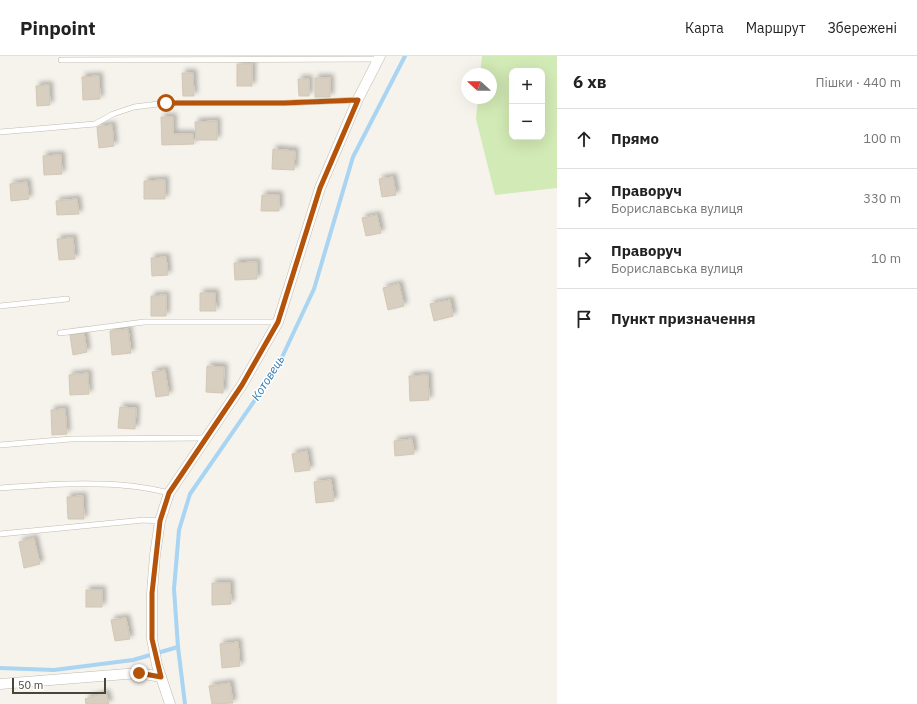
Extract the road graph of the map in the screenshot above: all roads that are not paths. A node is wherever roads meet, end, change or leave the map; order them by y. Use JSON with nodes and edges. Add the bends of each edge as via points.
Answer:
{"nodes":[{"id":1,"x":379,"y":58,"type":"edge"},
{"id":2,"x":61,"y":60,"type":"dead end"},
{"id":3,"x":358,"y":100,"type":"junction"},
{"id":4,"x":0,"y":132,"type":"edge"},
{"id":5,"x":67,"y":299,"type":"dead end"},
{"id":6,"x":0,"y":306,"type":"edge"},
{"id":7,"x":278,"y":322,"type":"junction"},
{"id":8,"x":60,"y":332,"type":"dead end"},
{"id":9,"x":207,"y":438,"type":"junction"},
{"id":10,"x":0,"y":445,"type":"edge"},
{"id":11,"x":0,"y":488,"type":"edge"},
{"id":12,"x":169,"y":493,"type":"junction"},
{"id":13,"x":160,"y":521,"type":"junction"},
{"id":14,"x":0,"y":534,"type":"edge"},
{"id":15,"x":161,"y":677,"type":"junction"},
{"id":16,"x":0,"y":684,"type":"edge"},
{"id":17,"x":170,"y":704,"type":"edge"}],
"edges":[{"from":1,"to":2,"type":"lane"},
{"from":1,"to":3,"type":"street"},
{"from":3,"to":4,"type":"lane","via":[[166,103],[134,107],[95,124]]},
{"from":3,"to":7,"type":"street","via":[[320,188]]},
{"from":5,"to":6,"type":"lane"},
{"from":7,"to":8,"type":"lane","via":[[144,322]]},
{"from":7,"to":9,"type":"street","via":[[260,356]]},
{"from":9,"to":10,"type":"lane","via":[[72,439]]},
{"from":9,"to":12,"type":"street"},
{"from":11,"to":12,"type":"lane","via":[[79,484],[153,489]]},
{"from":12,"to":13,"type":"street"},
{"from":13,"to":14,"type":"lane","via":[[144,520]]},
{"from":13,"to":15,"type":"street","via":[[152,593],[152,639]]},
{"from":15,"to":16,"type":"street","via":[[139,673]]},
{"from":15,"to":17,"type":"street"}]}
